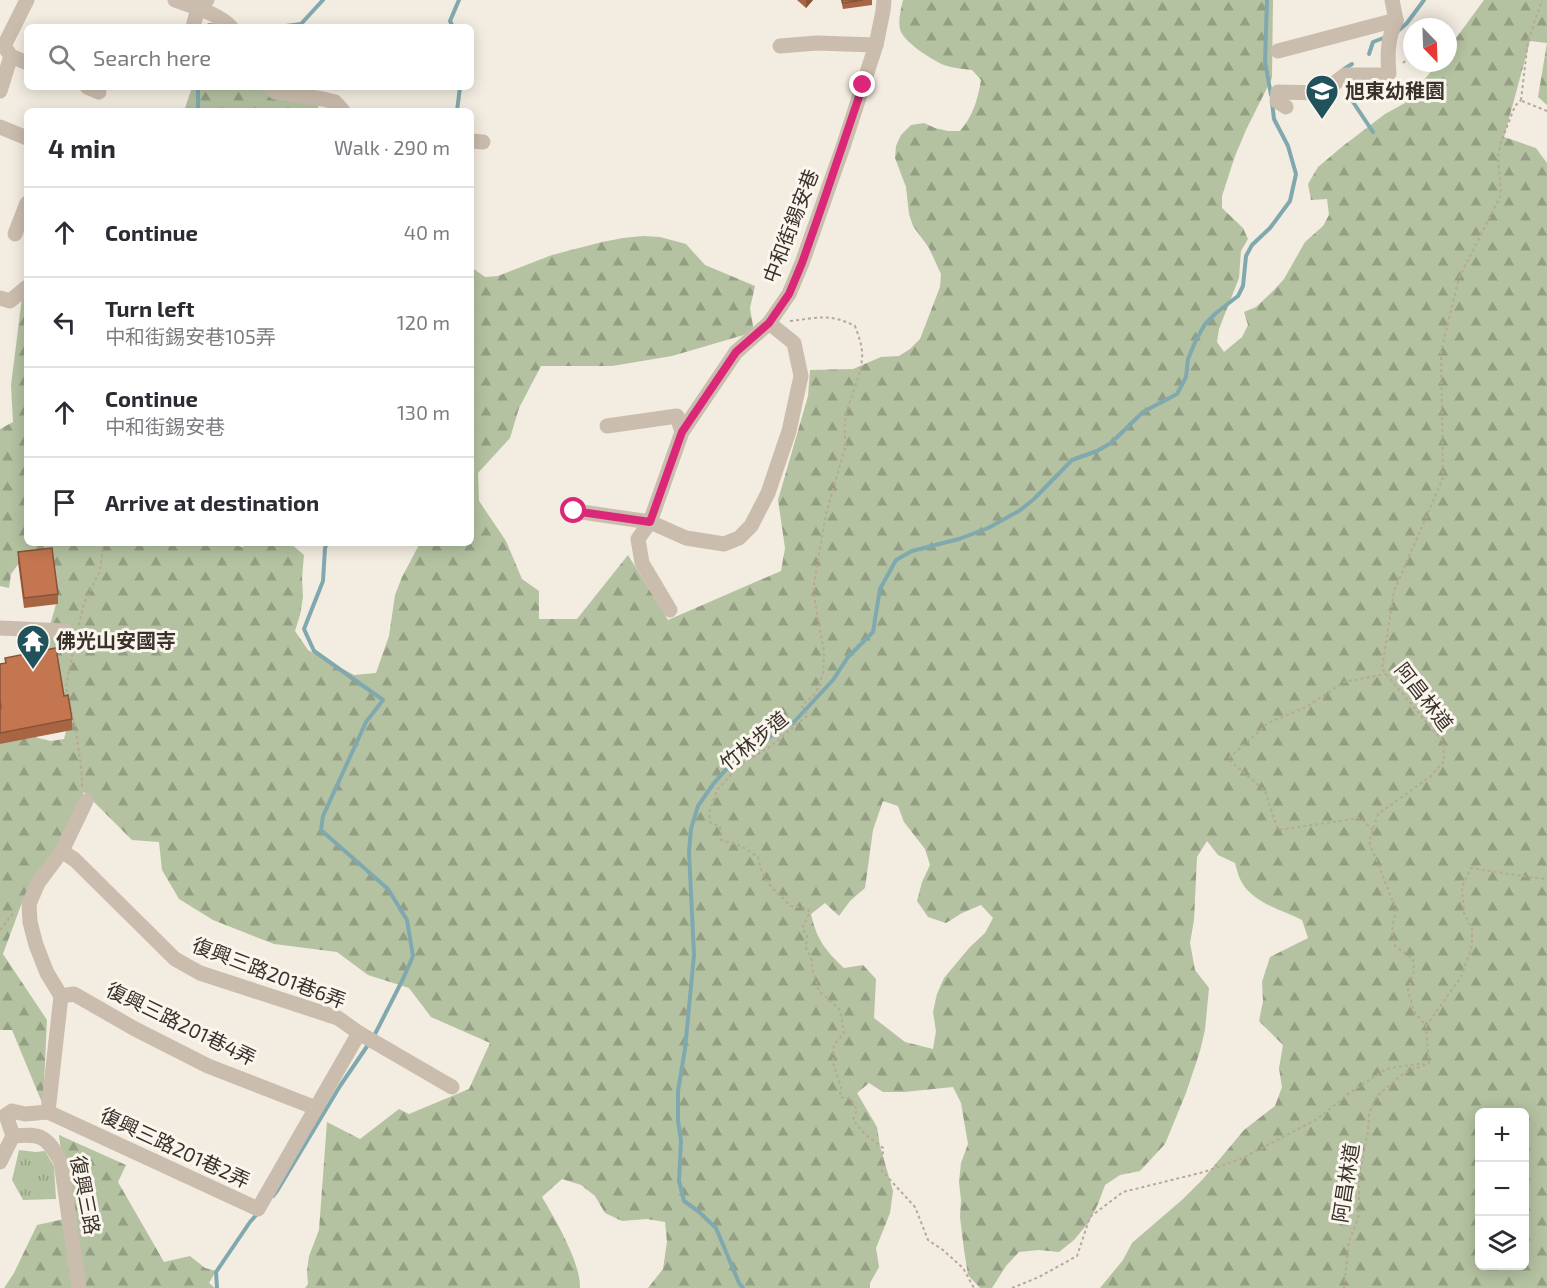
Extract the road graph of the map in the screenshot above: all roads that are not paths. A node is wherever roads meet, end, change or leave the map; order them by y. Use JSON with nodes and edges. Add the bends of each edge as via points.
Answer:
{"nodes":[{"id":1,"x":27,"y":0,"type":"edge"},
{"id":2,"x":175,"y":0,"type":"edge"},
{"id":3,"x":884,"y":0,"type":"edge"},
{"id":4,"x":1392,"y":0,"type":"edge"},
{"id":5,"x":202,"y":4,"type":"edge"},
{"id":6,"x":194,"y":24,"type":"edge"},
{"id":7,"x":228,"y":24,"type":"edge"},
{"id":8,"x":1392,"y":31,"type":"junction"},
{"id":9,"x":876,"y":45,"type":"junction"},
{"id":10,"x":780,"y":46,"type":"dead end"},
{"id":11,"x":5,"y":49,"type":"edge"},
{"id":12,"x":1278,"y":51,"type":"dead end"},
{"id":13,"x":24,"y":61,"type":"edge"},
{"id":14,"x":273,"y":90,"type":"edge"},
{"id":15,"x":0,"y":91,"type":"edge"},
{"id":16,"x":1286,"y":107,"type":"dead end"},
{"id":17,"x":341,"y":108,"type":"edge"},
{"id":18,"x":0,"y":127,"type":"edge"},
{"id":19,"x":24,"y":137,"type":"edge"},
{"id":20,"x":24,"y":211,"type":"edge"},
{"id":21,"x":15,"y":234,"type":"dead end"},
{"id":22,"x":24,"y":289,"type":"edge"},
{"id":23,"x":0,"y":298,"type":"edge"},
{"id":24,"x":769,"y":323,"type":"junction"},
{"id":25,"x":607,"y":426,"type":"dead end"},
{"id":26,"x":682,"y":432,"type":"junction"},
{"id":27,"x":574,"y":511,"type":"dead end"},
{"id":28,"x":650,"y":522,"type":"junction"},
{"id":29,"x":669,"y":610,"type":"dead end"},
{"id":30,"x":0,"y":628,"type":"edge"},
{"id":31,"x":73,"y":633,"type":"road end"},
{"id":32,"x":84,"y":794,"type":"road end"},
{"id":33,"x":62,"y":851,"type":"junction"},
{"id":34,"x":61,"y":996,"type":"junction"},
{"id":35,"x":359,"y":1033,"type":"junction"},
{"id":36,"x":452,"y":1087,"type":"dead end"},
{"id":37,"x":316,"y":1108,"type":"junction"},
{"id":38,"x":48,"y":1112,"type":"junction"},
{"id":39,"x":13,"y":1136,"type":"junction"},
{"id":40,"x":0,"y":1162,"type":"edge"},
{"id":41,"x":79,"y":1288,"type":"edge"}],
"edges":[{"from":1,"to":11,"type":"street"},
{"from":2,"to":5,"type":"street"},
{"from":3,"to":9,"type":"street","name":"中和街錫安巷"},
{"from":4,"to":8,"type":"street"},
{"from":5,"to":6,"type":"street"},
{"from":5,"to":7,"type":"street"},
{"from":8,"to":12,"type":"street"},
{"from":8,"to":16,"type":"street","via":[[1387,58],[1389,73],[1345,75],[1322,93],[1278,92],[1277,101]]},
{"from":9,"to":10,"type":"street"},
{"from":9,"to":24,"type":"street","name":"中和街錫安巷","via":[[802,263],[789,294]]},
{"from":11,"to":13,"type":"street"},
{"from":11,"to":15,"type":"street"},
{"from":14,"to":17,"type":"street","via":[[329,100]]},
{"from":18,"to":19,"type":"street"},
{"from":20,"to":21,"type":"street"},
{"from":22,"to":23,"type":"street","via":[[10,301]]},
{"from":24,"to":26,"type":"street","name":"中和街錫安巷","via":[[736,352]]},
{"from":24,"to":28,"type":"street","via":[[794,343],[801,376],[785,442],[768,493],[751,526],[739,538],[724,544],[686,538]]},
{"from":25,"to":26,"type":"street","via":[[677,416]]},
{"from":26,"to":28,"type":"street","name":"中和街錫安巷"},
{"from":27,"to":28,"type":"street"},
{"from":28,"to":29,"type":"street","via":[[638,539],[642,563]]},
{"from":30,"to":31,"type":"street"},
{"from":32,"to":33,"type":"street"},
{"from":33,"to":34,"type":"street","via":[[38,883],[29,904],[36,945]]},
{"from":33,"to":35,"type":"street","name":"復興三路201巷6弄","via":[[175,959],[200,973],[338,1018]]},
{"from":34,"to":37,"type":"street","name":"復興三路201巷4弄","via":[[74,994],[208,1066]]},
{"from":34,"to":38,"type":"street"},
{"from":35,"to":36,"type":"street","name":"復興三路201巷6弄"},
{"from":35,"to":37,"type":"street","name":"復興三路201巷2弄"},
{"from":37,"to":38,"type":"street","name":"復興三路201巷2弄","via":[[258,1209]]},
{"from":38,"to":39,"type":"street","name":"復興三路201巷2弄","via":[[12,1111],[6,1115]]},
{"from":39,"to":40,"type":"street"},
{"from":39,"to":41,"type":"street","name":"復興三路","via":[[30,1134],[45,1138],[61,1162]]}]}
